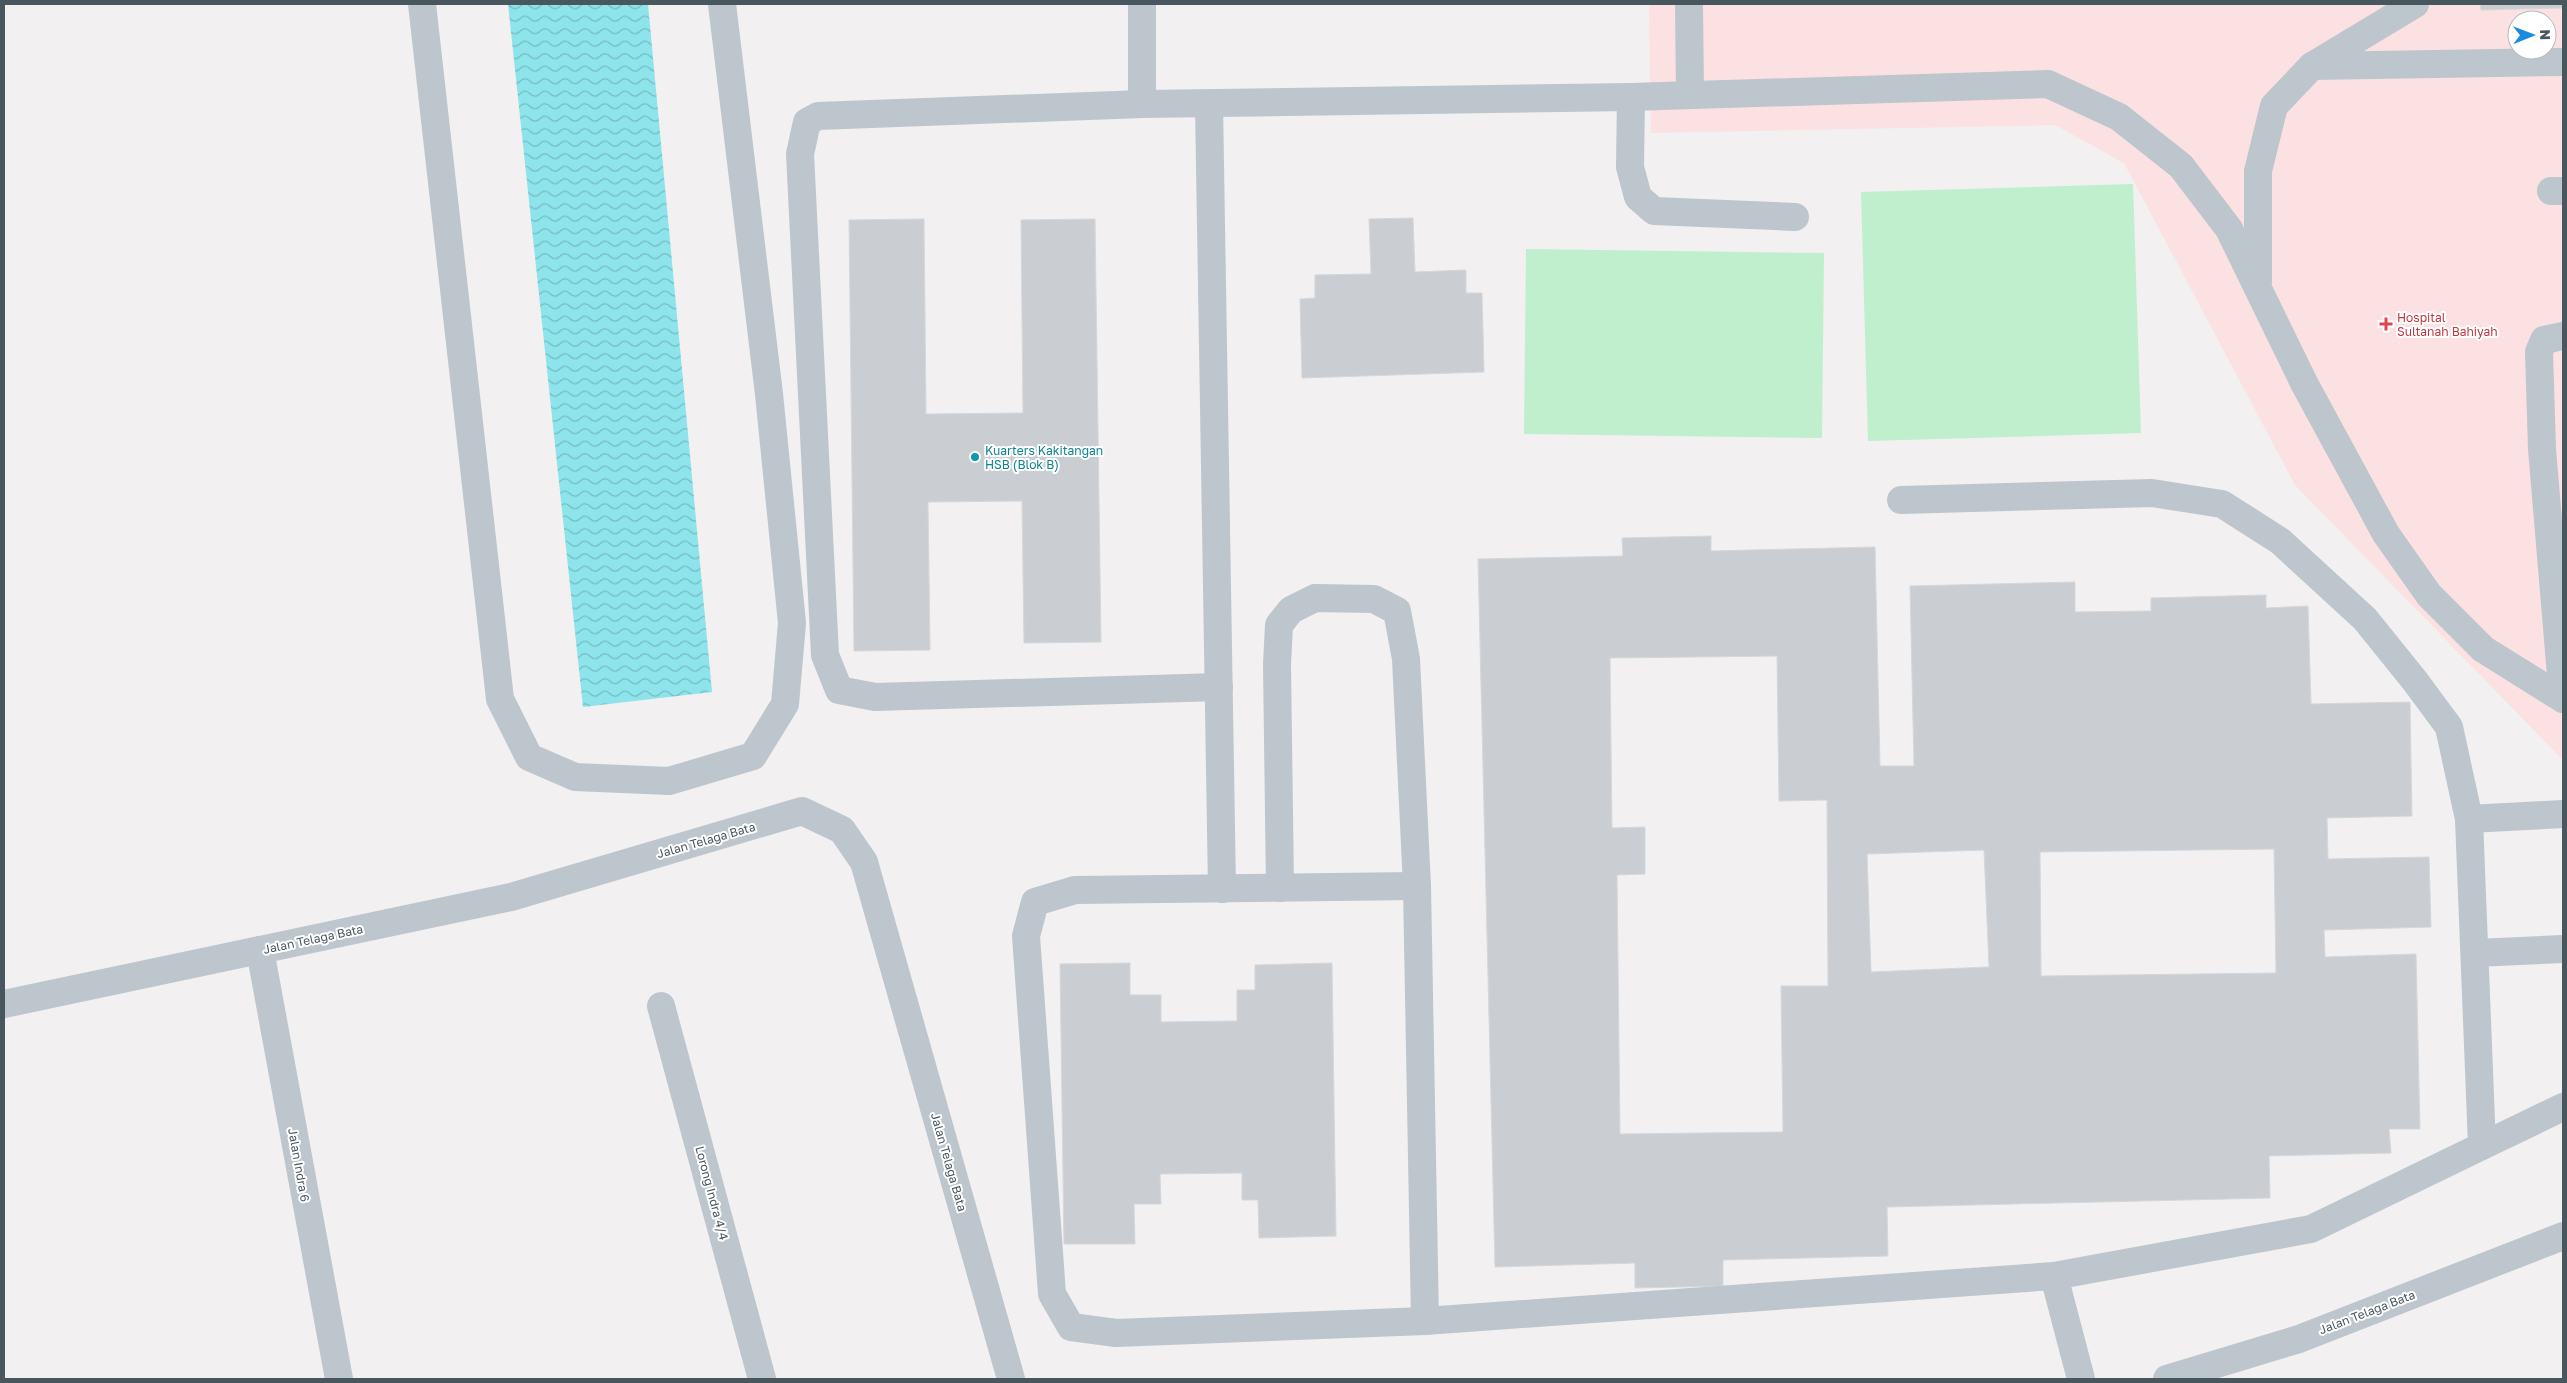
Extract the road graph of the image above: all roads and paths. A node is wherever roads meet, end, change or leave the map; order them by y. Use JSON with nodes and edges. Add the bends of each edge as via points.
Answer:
{"nodes":[{"id":1,"x":422,"y":4,"type":"edge"},
{"id":2,"x":722,"y":4,"type":"edge"},
{"id":3,"x":1142,"y":4,"type":"edge"},
{"id":4,"x":1689,"y":4,"type":"edge"},
{"id":5,"x":2416,"y":4,"type":"edge"},
{"id":6,"x":2563,"y":62,"type":"edge"},
{"id":7,"x":2312,"y":66,"type":"junction"},
{"id":8,"x":1690,"y":95,"type":"junction"},
{"id":9,"x":1631,"y":97,"type":"junction"},
{"id":10,"x":1142,"y":104,"type":"junction"},
{"id":11,"x":1209,"y":104,"type":"junction"},
{"id":12,"x":1795,"y":217,"type":"dead end"},
{"id":13,"x":2258,"y":289,"type":"junction"},
{"id":14,"x":2563,"y":336,"type":"edge"},
{"id":15,"x":2553,"y":449,"type":"edge"},
{"id":16,"x":1901,"y":500,"type":"dead end"},
{"id":17,"x":1218,"y":687,"type":"junction"},
{"id":18,"x":2563,"y":699,"type":"edge"},
{"id":19,"x":2563,"y":814,"type":"edge"},
{"id":20,"x":2469,"y":819,"type":"junction"},
{"id":21,"x":1417,"y":886,"type":"junction"},
{"id":22,"x":1280,"y":888,"type":"junction"},
{"id":23,"x":1222,"y":889,"type":"junction"},
{"id":24,"x":260,"y":950,"type":"junction"},
{"id":25,"x":2563,"y":950,"type":"edge"},
{"id":26,"x":2476,"y":953,"type":"junction"},
{"id":27,"x":4,"y":1004,"type":"edge"},
{"id":28,"x":661,"y":1006,"type":"dead end"},
{"id":29,"x":2563,"y":1107,"type":"edge"},
{"id":30,"x":2482,"y":1146,"type":"junction"},
{"id":31,"x":2563,"y":1236,"type":"edge"},
{"id":32,"x":2054,"y":1276,"type":"junction"},
{"id":33,"x":1425,"y":1321,"type":"junction"},
{"id":34,"x":339,"y":1379,"type":"edge"},
{"id":35,"x":762,"y":1379,"type":"edge"},
{"id":36,"x":1011,"y":1379,"type":"edge"},
{"id":37,"x":2081,"y":1379,"type":"edge"},
{"id":38,"x":2167,"y":1379,"type":"edge"}],
"edges":[{"from":1,"to":2,"type":"street","via":[[500,699],[529,757],[576,777],[668,781],[753,756],[786,704],[792,623],[769,394]]},
{"from":3,"to":10,"type":"street"},
{"from":4,"to":8,"type":"street"},
{"from":5,"to":7,"type":"street"},
{"from":6,"to":7,"type":"street"},
{"from":7,"to":13,"type":"street","via":[[2274,106],[2258,171]]},
{"from":8,"to":9,"type":"street"},
{"from":8,"to":13,"type":"street","via":[[2048,84],[2119,117],[2181,166],[2228,229]]},
{"from":9,"to":11,"type":"street"},
{"from":9,"to":12,"type":"street","via":[[1630,167],[1638,197],[1654,211]]},
{"from":10,"to":11,"type":"street"},
{"from":10,"to":17,"type":"street","via":[[818,116],[807,122],[800,154],[825,655],[839,690],[874,697]]},
{"from":11,"to":17,"type":"street"},
{"from":13,"to":18,"type":"street","via":[[2304,383],[2386,534],[2429,595],[2483,649]]},
{"from":14,"to":15,"type":"street","via":[[2544,340],[2539,352]]},
{"from":15,"to":18,"type":"street"},
{"from":16,"to":20,"type":"street","via":[[2152,493],[2222,504],[2280,541],[2365,619],[2416,681],[2449,727]]},
{"from":17,"to":23,"type":"street"},
{"from":19,"to":20,"type":"street"},
{"from":20,"to":26,"type":"street"},
{"from":21,"to":22,"type":"street"},
{"from":21,"to":22,"type":"street","via":[[1406,659],[1397,611],[1374,599],[1315,598],[1291,610],[1279,625]]},
{"from":21,"to":33,"type":"street"},
{"from":22,"to":23,"type":"street"},
{"from":23,"to":33,"type":"street","via":[[1075,890],[1035,902],[1026,936],[1052,1294],[1071,1327],[1116,1333]]},
{"from":24,"to":27,"type":"street","name":"Jalan Telaga Bata"},
{"from":24,"to":34,"type":"street","name":"Jalan Indra 6"},
{"from":24,"to":36,"type":"street","name":"Jalan Telaga Bata","via":[[511,897],[802,811],[842,830],[864,862]]},
{"from":25,"to":26,"type":"street"},
{"from":26,"to":30,"type":"street"},
{"from":28,"to":35,"type":"street","name":"Lorong Indra 4/4"},
{"from":29,"to":30,"type":"street"},
{"from":30,"to":32,"type":"street","via":[[2310,1228]]},
{"from":31,"to":38,"type":"street","name":"Jalan Telaga Bata","via":[[2299,1339]]},
{"from":32,"to":33,"type":"street"},
{"from":32,"to":37,"type":"street"}]}
